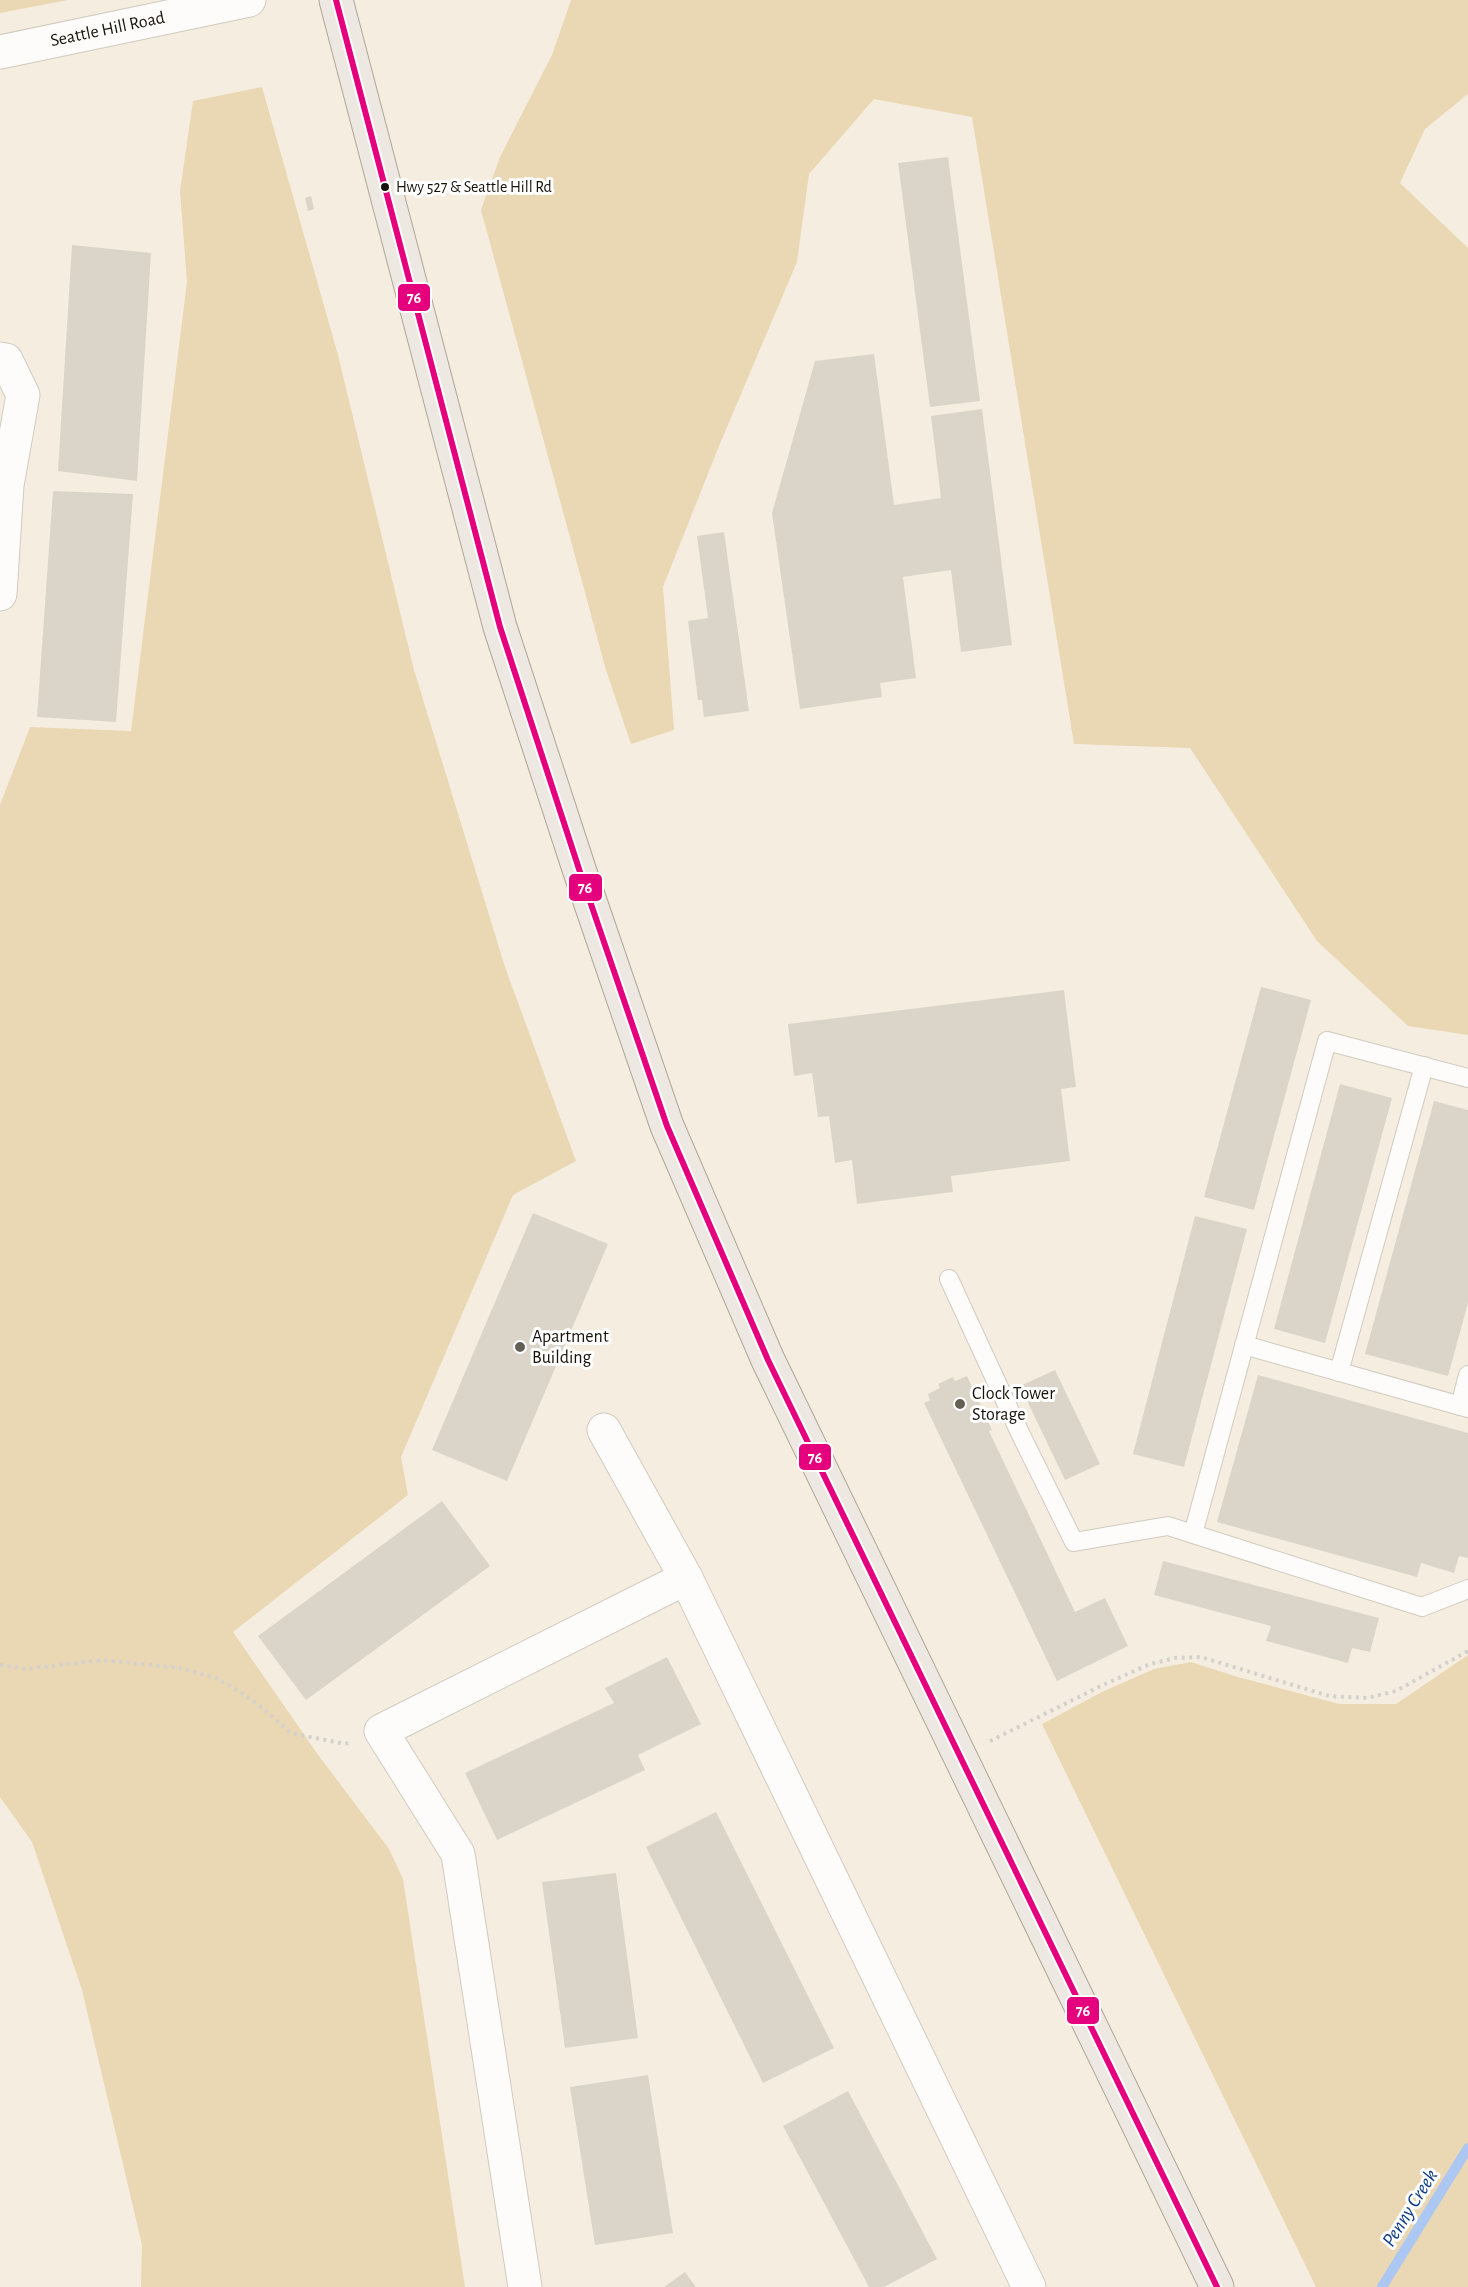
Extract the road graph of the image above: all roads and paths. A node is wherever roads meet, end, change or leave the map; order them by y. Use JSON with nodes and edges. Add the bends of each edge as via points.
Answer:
{"nodes":[{"id":1,"x":249,"y":0,"type":"edge"},
{"id":2,"x":336,"y":0,"type":"edge"},
{"id":3,"x":0,"y":52,"type":"edge"},
{"id":4,"x":0,"y":359,"type":"edge"},
{"id":5,"x":4,"y":486,"type":"edge"},
{"id":6,"x":0,"y":594,"type":"edge"},
{"id":7,"x":1424,"y":1066,"type":"junction"},
{"id":8,"x":1468,"y":1078,"type":"edge"},
{"id":9,"x":949,"y":1279,"type":"dead end"},
{"id":10,"x":1244,"y":1345,"type":"junction"},
{"id":11,"x":1338,"y":1372,"type":"junction"},
{"id":12,"x":1468,"y":1376,"type":"edge"},
{"id":13,"x":1464,"y":1407,"type":"edge"},
{"id":14,"x":604,"y":1430,"type":"dead end"},
{"id":15,"x":1193,"y":1534,"type":"junction"},
{"id":16,"x":686,"y":1578,"type":"junction"},
{"id":17,"x":1468,"y":1589,"type":"edge"},
{"id":18,"x":1468,"y":1651,"type":"edge"},
{"id":19,"x":0,"y":1665,"type":"edge"},
{"id":20,"x":381,"y":1731,"type":"junction"},
{"id":21,"x":960,"y":1755,"type":"junction"},
{"id":22,"x":525,"y":2287,"type":"edge"},
{"id":23,"x":1029,"y":2287,"type":"edge"},
{"id":24,"x":1217,"y":2287,"type":"edge"}],
"edges":[{"from":1,"to":3,"type":"street","name":"Seattle Hill Road"},
{"from":2,"to":21,"type":"main road","via":[[500,627],[667,1126],[768,1360]]},
{"from":4,"to":5,"type":"street","via":[[6,360],[23,395]]},
{"from":5,"to":6,"type":"street"},
{"from":7,"to":8,"type":"lane"},
{"from":7,"to":10,"type":"lane","via":[[1327,1041]]},
{"from":7,"to":11,"type":"lane"},
{"from":9,"to":15,"type":"lane","via":[[1074,1542],[1168,1526]]},
{"from":10,"to":11,"type":"lane"},
{"from":10,"to":15,"type":"lane"},
{"from":11,"to":13,"type":"lane"},
{"from":12,"to":13,"type":"lane"},
{"from":14,"to":16,"type":"street"},
{"from":15,"to":17,"type":"lane","via":[[1422,1607]]},
{"from":16,"to":20,"type":"street"},
{"from":16,"to":23,"type":"street"},
{"from":18,"to":21,"type":"path","via":[[1405,1686],[1367,1698],[1329,1696],[1201,1657],[1175,1658],[1150,1664],[1103,1685]]},
{"from":19,"to":20,"type":"path","via":[[26,1668],[102,1660],[180,1668],[219,1679],[254,1701],[291,1732],[345,1744]]},
{"from":20,"to":22,"type":"street","via":[[458,1854]]},
{"from":21,"to":24,"type":"main road"}]}
